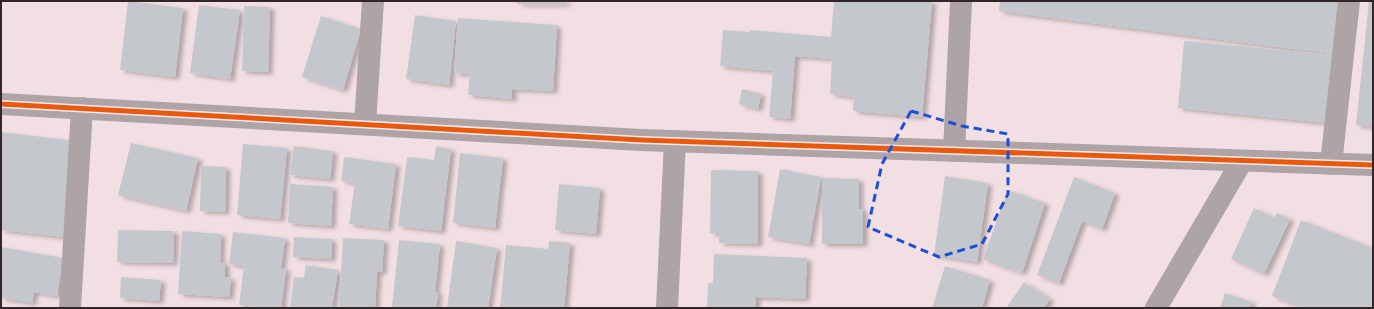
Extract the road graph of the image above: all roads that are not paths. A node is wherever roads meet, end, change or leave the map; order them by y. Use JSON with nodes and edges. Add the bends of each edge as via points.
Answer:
{"nodes":[{"id":1,"x":373,"y":1,"type":"edge"},
{"id":2,"x":961,"y":1,"type":"edge"},
{"id":3,"x":1349,"y":1,"type":"edge"},
{"id":4,"x":1,"y":104,"type":"edge"},
{"id":5,"x":82,"y":108,"type":"junction"},
{"id":6,"x":365,"y":124,"type":"junction"},
{"id":7,"x":675,"y":141,"type":"junction"},
{"id":8,"x":954,"y":151,"type":"junction"},
{"id":9,"x":1242,"y":161,"type":"junction"},
{"id":10,"x":1331,"y":164,"type":"junction"},
{"id":11,"x":1373,"y":165,"type":"edge"},
{"id":12,"x":70,"y":308,"type":"edge"},
{"id":13,"x":667,"y":308,"type":"edge"},
{"id":14,"x":1156,"y":308,"type":"edge"}],
"edges":[{"from":1,"to":6,"type":"street"},
{"from":2,"to":8,"type":"street"},
{"from":3,"to":10,"type":"street"},
{"from":4,"to":5,"type":"street"},
{"from":5,"to":6,"type":"street"},
{"from":5,"to":12,"type":"street"},
{"from":6,"to":7,"type":"street"},
{"from":7,"to":8,"type":"street"},
{"from":7,"to":13,"type":"street"},
{"from":8,"to":9,"type":"street"},
{"from":9,"to":10,"type":"street"},
{"from":9,"to":14,"type":"street"},
{"from":10,"to":11,"type":"street"}]}
